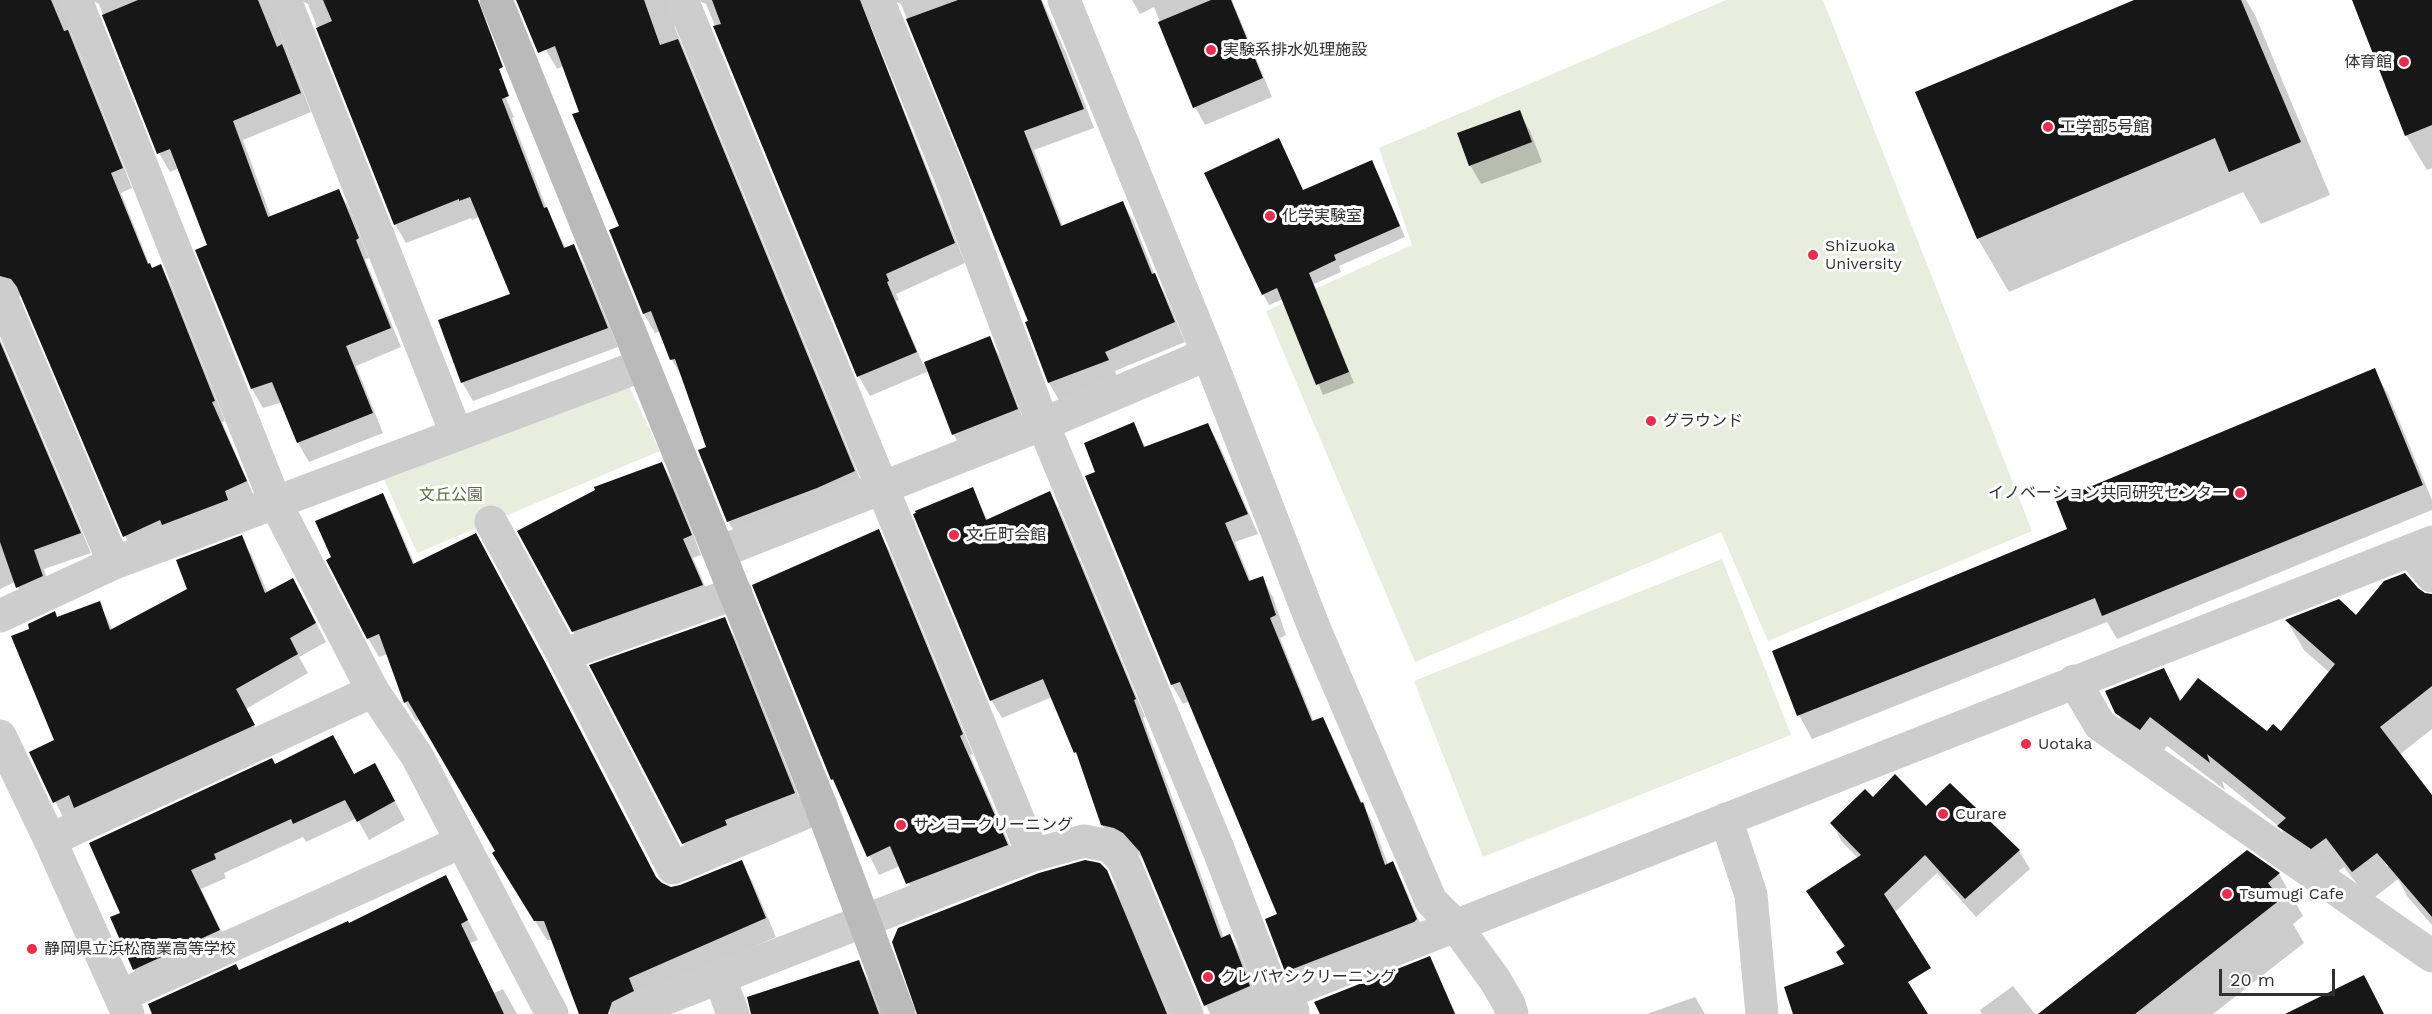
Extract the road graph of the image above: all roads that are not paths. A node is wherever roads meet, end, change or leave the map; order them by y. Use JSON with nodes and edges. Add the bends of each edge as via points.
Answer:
{"nodes":[{"id":1,"x":76,"y":0,"type":"edge"},
{"id":2,"x":285,"y":0,"type":"edge"},
{"id":3,"x":496,"y":0,"type":"edge"},
{"id":4,"x":682,"y":0,"type":"edge"},
{"id":5,"x":878,"y":0,"type":"edge"},
{"id":6,"x":1064,"y":0,"type":"edge"},
{"id":7,"x":0,"y":294,"type":"edge"},
{"id":8,"x":1208,"y":354,"type":"junction"},
{"id":9,"x":643,"y":365,"type":"junction"},
{"id":10,"x":1043,"y":424,"type":"junction"},
{"id":11,"x":456,"y":434,"type":"junction"},
{"id":12,"x":881,"y":486,"type":"junction"},
{"id":13,"x":276,"y":504,"type":"junction"},
{"id":14,"x":491,"y":522,"type":"dead end"},
{"id":15,"x":2422,"y":547,"type":"edge"},
{"id":16,"x":720,"y":552,"type":"junction"},
{"id":17,"x":114,"y":564,"type":"junction"},
{"id":18,"x":2432,"y":576,"type":"edge"},
{"id":19,"x":736,"y":593,"type":"junction"},
{"id":20,"x":0,"y":616,"type":"edge"},
{"id":21,"x":563,"y":655,"type":"junction"},
{"id":22,"x":2074,"y":681,"type":"junction"},
{"id":23,"x":374,"y":691,"type":"junction"},
{"id":24,"x":0,"y":736,"type":"edge"},
{"id":25,"x":821,"y":806,"type":"junction"},
{"id":26,"x":1726,"y":819,"type":"junction"},
{"id":27,"x":50,"y":840,"type":"junction"},
{"id":28,"x":461,"y":842,"type":"junction"},
{"id":29,"x":1033,"y":855,"type":"junction"},
{"id":30,"x":865,"y":921,"type":"junction"},
{"id":31,"x":1455,"y":925,"type":"junction"},
{"id":32,"x":2432,"y":957,"type":"edge"},
{"id":33,"x":720,"y":979,"type":"junction"},
{"id":34,"x":124,"y":1005,"type":"edge"},
{"id":35,"x":1286,"y":1006,"type":"edge"},
{"id":36,"x":552,"y":1014,"type":"edge"},
{"id":37,"x":626,"y":1014,"type":"edge"},
{"id":38,"x":733,"y":1014,"type":"edge"},
{"id":39,"x":899,"y":1014,"type":"edge"},
{"id":40,"x":1187,"y":1014,"type":"edge"},
{"id":41,"x":1231,"y":1014,"type":"edge"},
{"id":42,"x":1512,"y":1014,"type":"edge"},
{"id":43,"x":1762,"y":1014,"type":"edge"}],
"edges":[{"from":1,"to":13,"type":"street"},
{"from":2,"to":11,"type":"street"},
{"from":3,"to":9,"type":"street"},
{"from":4,"to":12,"type":"street"},
{"from":5,"to":10,"type":"street","via":[[950,176]]},
{"from":6,"to":8,"type":"street"},
{"from":7,"to":17,"type":"street"},
{"from":8,"to":10,"type":"street"},
{"from":8,"to":31,"type":"street","via":[[1315,630],[1431,901]]},
{"from":9,"to":11,"type":"street"},
{"from":9,"to":16,"type":"street"},
{"from":10,"to":12,"type":"street"},
{"from":10,"to":35,"type":"street"},
{"from":11,"to":13,"type":"street"},
{"from":12,"to":16,"type":"street"},
{"from":12,"to":29,"type":"street"},
{"from":13,"to":17,"type":"street"},
{"from":13,"to":23,"type":"street"},
{"from":14,"to":21,"type":"street"},
{"from":15,"to":18,"type":"street"},
{"from":15,"to":22,"type":"street"},
{"from":16,"to":19,"type":"street"},
{"from":17,"to":20,"type":"street"},
{"from":19,"to":21,"type":"street"},
{"from":19,"to":25,"type":"street"},
{"from":21,"to":25,"type":"street","via":[[673,868]]},
{"from":22,"to":26,"type":"street"},
{"from":22,"to":32,"type":"street","via":[[2100,725]]},
{"from":23,"to":27,"type":"street"},
{"from":23,"to":28,"type":"street","via":[[417,756]]},
{"from":24,"to":27,"type":"street"},
{"from":25,"to":30,"type":"street"},
{"from":26,"to":31,"type":"street"},
{"from":26,"to":43,"type":"street","via":[[1751,895]]},
{"from":27,"to":34,"type":"street"},
{"from":28,"to":34,"type":"street"},
{"from":28,"to":36,"type":"street"},
{"from":29,"to":30,"type":"street"},
{"from":29,"to":40,"type":"street","via":[[1084,841],[1110,846],[1123,860]]},
{"from":30,"to":33,"type":"street"},
{"from":30,"to":39,"type":"street"},
{"from":31,"to":35,"type":"street"},
{"from":31,"to":42,"type":"street","via":[[1495,980]]},
{"from":33,"to":37,"type":"street"},
{"from":33,"to":38,"type":"street"},
{"from":35,"to":41,"type":"street"}]}
